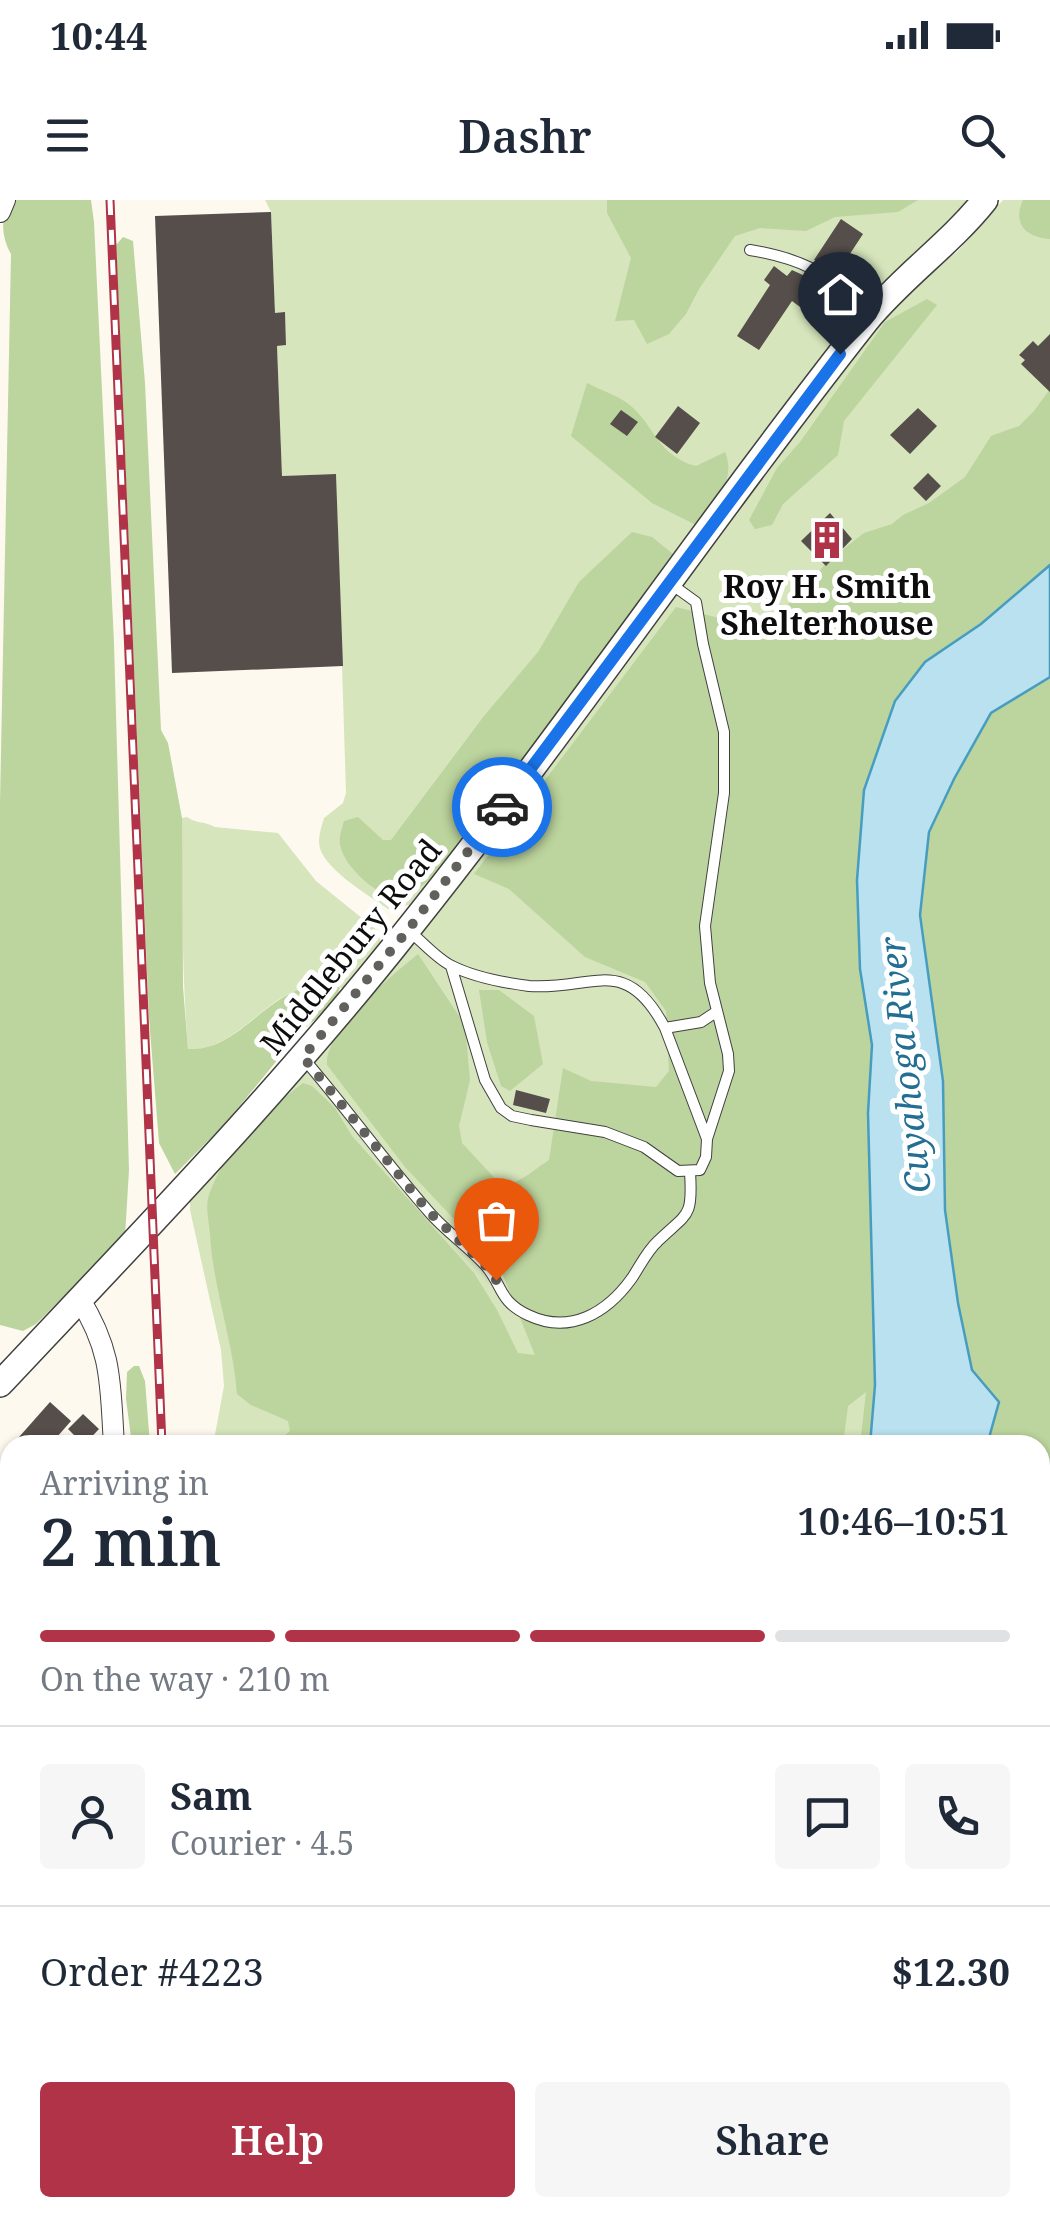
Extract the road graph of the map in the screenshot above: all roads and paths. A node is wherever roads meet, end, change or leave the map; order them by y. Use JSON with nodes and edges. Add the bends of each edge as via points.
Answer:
{"nodes":[{"id":1,"x":5,"y":200,"type":"edge"},
{"id":2,"x":986,"y":200,"type":"edge"},
{"id":3,"x":0,"y":212,"type":"edge"},
{"id":4,"x":750,"y":250,"type":"dead end"},
{"id":5,"x":875,"y":311,"type":"junction"},
{"id":6,"x":670,"y":584,"type":"junction"},
{"id":7,"x":408,"y":930,"type":"junction"},
{"id":8,"x":451,"y":966,"type":"junction"},
{"id":9,"x":716,"y":1012,"type":"junction"},
{"id":10,"x":665,"y":1028,"type":"junction"},
{"id":11,"x":303,"y":1057,"type":"junction"},
{"id":12,"x":707,"y":1139,"type":"junction"},
{"id":13,"x":690,"y":1172,"type":"junction"},
{"id":14,"x":79,"y":1298,"type":"junction"},
{"id":15,"x":4,"y":1369,"type":"edge"},
{"id":16,"x":113,"y":1435,"type":"edge"}],
"edges":[{"from":1,"to":3,"type":"street"},
{"from":2,"to":5,"type":"street","name":"Middlebury Road"},
{"from":4,"to":5,"type":"lane","via":[[808,264]]},
{"from":5,"to":6,"type":"street","name":"Middlebury Road"},
{"from":6,"to":7,"type":"street","name":"Middlebury Road"},
{"from":6,"to":9,"type":"lane","via":[[696,602],[724,732],[724,793],[705,926]]},
{"from":7,"to":8,"type":"lane"},
{"from":7,"to":11,"type":"street","name":"Middlebury Road"},
{"from":8,"to":10,"type":"lane","via":[[530,986],[612,980],[636,992]]},
{"from":8,"to":13,"type":"lane","via":[[485,1080],[501,1108],[512,1116],[605,1132]]},
{"from":9,"to":10,"type":"lane","via":[[701,1022]]},
{"from":9,"to":12,"type":"lane","via":[[728,1071]]},
{"from":10,"to":12,"type":"lane"},
{"from":11,"to":13,"type":"lane","via":[[429,1212],[486,1266],[503,1298],[542,1320],[585,1319],[620,1295],[653,1246],[685,1220]]},
{"from":11,"to":14,"type":"street","name":"Middlebury Road"},
{"from":12,"to":13,"type":"lane","via":[[704,1165]]},
{"from":14,"to":15,"type":"street","name":"Middlebury Road"},
{"from":14,"to":16,"type":"street","via":[[104,1346]]}]}
